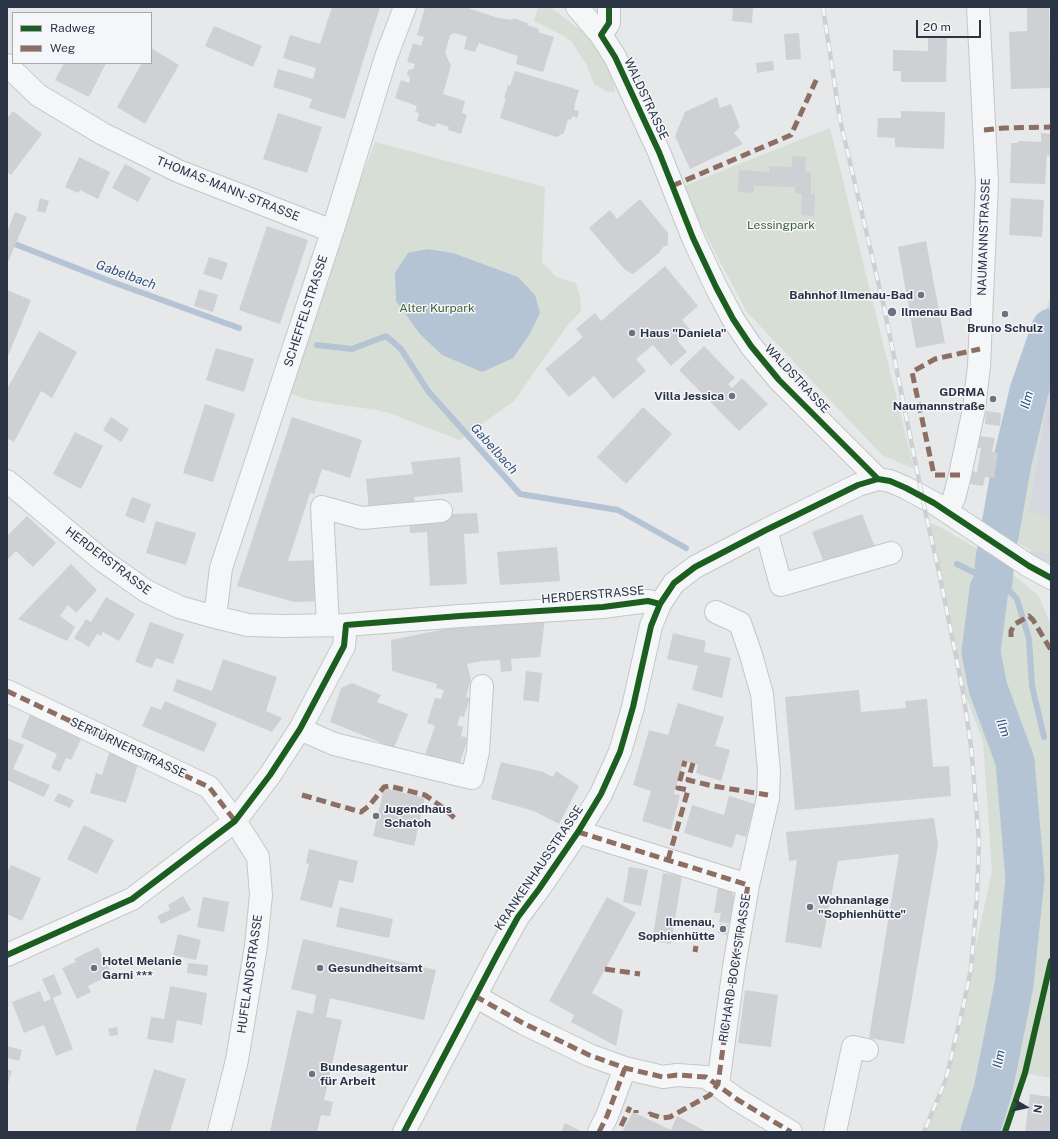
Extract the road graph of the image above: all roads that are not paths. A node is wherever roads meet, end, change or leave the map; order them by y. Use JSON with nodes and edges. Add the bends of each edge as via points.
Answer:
{"nodes":[{"id":1,"x":405,"y":7,"type":"edge"},
{"id":2,"x":577,"y":7,"type":"edge"},
{"id":3,"x":609,"y":7,"type":"edge"},
{"id":4,"x":978,"y":7,"type":"edge"},
{"id":5,"x":601,"y":35,"type":"junction"},
{"id":6,"x":7,"y":65,"type":"edge"},
{"id":7,"x":332,"y":231,"type":"junction"},
{"id":8,"x":878,"y":479,"type":"junction"},
{"id":9,"x":7,"y":481,"type":"edge"},
{"id":10,"x":441,"y":511,"type":"dead end"},
{"id":11,"x":947,"y":511,"type":"junction"},
{"id":12,"x":766,"y":530,"type":"junction"},
{"id":13,"x":891,"y":553,"type":"dead end"},
{"id":14,"x":1051,"y":578,"type":"edge"},
{"id":15,"x":660,"y":604,"type":"junction"},
{"id":16,"x":716,"y":612,"type":"dead end"},
{"id":17,"x":214,"y":617,"type":"junction"},
{"id":18,"x":337,"y":625,"type":"junction"},
{"id":19,"x":482,"y":686,"type":"dead end"},
{"id":20,"x":7,"y":691,"type":"edge"},
{"id":21,"x":300,"y":729,"type":"junction"},
{"id":22,"x":235,"y":821,"type":"junction"},
{"id":23,"x":578,"y":832,"type":"junction"},
{"id":24,"x":748,"y":885,"type":"junction"},
{"id":25,"x":7,"y":955,"type":"edge"},
{"id":26,"x":475,"y":996,"type":"junction"},
{"id":27,"x":867,"y":1050,"type":"dead end"},
{"id":28,"x":625,"y":1068,"type":"junction"},
{"id":29,"x":718,"y":1084,"type":"junction"},
{"id":30,"x":219,"y":1132,"type":"edge"},
{"id":31,"x":404,"y":1132,"type":"edge"},
{"id":32,"x":600,"y":1132,"type":"edge"},
{"id":33,"x":791,"y":1132,"type":"edge"},
{"id":34,"x":835,"y":1132,"type":"edge"}],
"edges":[{"from":1,"to":7,"type":"street","name":"SCHEFFELSTRASSE","via":[[386,57]]},
{"from":2,"to":5,"type":"street","name":"WALDSTRASSE"},
{"from":3,"to":5,"type":"street","via":[[609,23]]},
{"from":4,"to":11,"type":"street","name":"NAUMANNSTRASSE","via":[[987,183],[979,366],[974,409],[960,475],[954,498]]},
{"from":5,"to":8,"type":"street","name":"WALDSTRASSE","via":[[622,71],[659,152],[693,238],[733,319],[779,380]]},
{"from":6,"to":7,"type":"street","name":"THOMAS-MANN-STRASSE","via":[[38,95],[110,137],[178,171]]},
{"from":7,"to":17,"type":"street","name":"SCHEFFELSTRASSE","via":[[221,568]]},
{"from":8,"to":11,"type":"street","name":"WALDSTRASSE","via":[[906,488]]},
{"from":8,"to":12,"type":"street","name":"HERDERSTRASSE","via":[[858,485]]},
{"from":9,"to":17,"type":"street","name":"HERDERSTRASSE","via":[[102,560],[146,591],[179,607]]},
{"from":10,"to":18,"type":"street","via":[[362,518],[322,507]]},
{"from":11,"to":14,"type":"street","name":"WALDSTRASSE","via":[[979,534]]},
{"from":12,"to":13,"type":"street","via":[[781,585]]},
{"from":12,"to":15,"type":"street","name":"HERDERSTRASSE","via":[[695,567],[674,583]]},
{"from":15,"to":18,"type":"street","name":"HERDERSTRASSE","via":[[648,601],[603,607]]},
{"from":15,"to":23,"type":"street","name":"KRANKENHAUSSTRASSE","via":[[651,626],[620,752],[601,794]]},
{"from":16,"to":24,"type":"street","via":[[740,623],[762,694],[769,771],[768,798]]},
{"from":17,"to":18,"type":"street","name":"HERDERSTRASSE","via":[[248,625]]},
{"from":18,"to":21,"type":"street","via":[[344,646]]},
{"from":19,"to":21,"type":"street","via":[[478,752],[472,778],[334,744]]},
{"from":20,"to":22,"type":"street","name":"SERTÜRNERSTRASSE","via":[[209,787]]},
{"from":21,"to":22,"type":"street","via":[[270,775]]},
{"from":22,"to":25,"type":"street","via":[[132,899]]},
{"from":22,"to":30,"type":"street","name":"HUFELANDSTRASSE","via":[[258,857],[261,894],[256,946],[237,1060]]},
{"from":23,"to":24,"type":"street","name":"RICHARD-BOCK-STRASSE"},
{"from":23,"to":26,"type":"street","name":"KRANKENHAUSSTRASSE","via":[[518,917]]},
{"from":24,"to":29,"type":"street","name":"RICHARD-BOCK-STRASSE"},
{"from":26,"to":28,"type":"street","via":[[589,1055]]},
{"from":26,"to":31,"type":"street","name":"KRANKENHAUSSTRASSE"},
{"from":27,"to":34,"type":"street","via":[[853,1047]]},
{"from":28,"to":29,"type":"street","via":[[663,1076],[706,1077]]},
{"from":28,"to":32,"type":"street"},
{"from":29,"to":33,"type":"street","via":[[738,1100]]}]}
